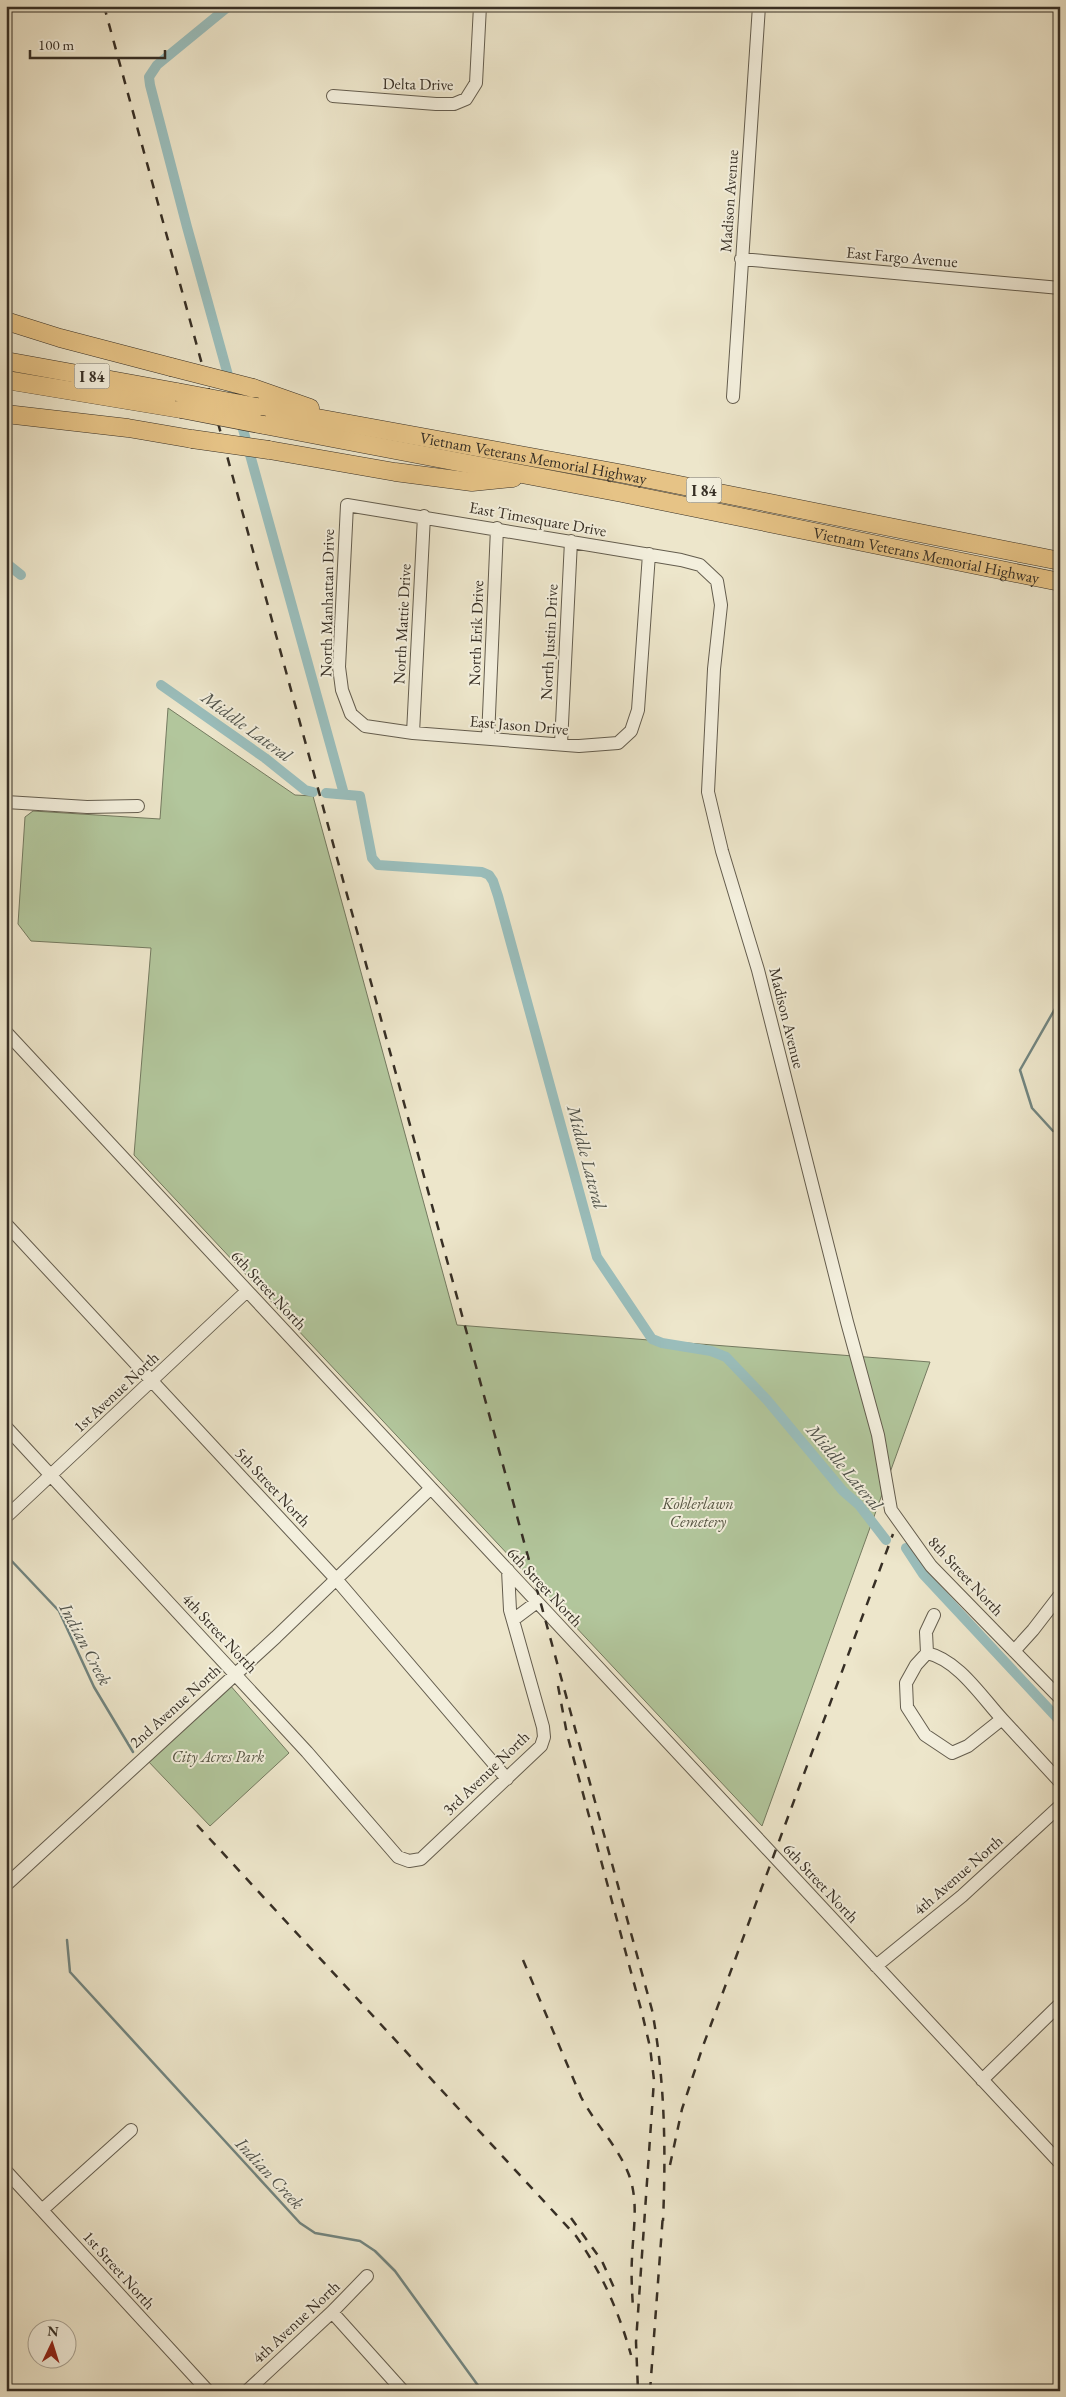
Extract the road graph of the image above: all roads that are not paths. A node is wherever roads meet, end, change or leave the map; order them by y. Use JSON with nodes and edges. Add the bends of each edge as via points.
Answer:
{"nodes":[{"id":1,"x":480,"y":6,"type":"edge"},
{"id":2,"x":758,"y":6,"type":"edge"},
{"id":3,"x":333,"y":96,"type":"dead end"},
{"id":4,"x":742,"y":258,"type":"junction"},
{"id":5,"x":1060,"y":288,"type":"edge"},
{"id":6,"x":6,"y":321,"type":"edge"},
{"id":7,"x":6,"y":361,"type":"edge"},
{"id":8,"x":6,"y":380,"type":"edge"},
{"id":9,"x":733,"y":397,"type":"dead end"},
{"id":10,"x":6,"y":414,"type":"edge"},
{"id":11,"x":348,"y":423,"type":"junction"},
{"id":12,"x":531,"y":476,"type":"junction"},
{"id":13,"x":347,"y":505,"type":"joint"},
{"id":14,"x":424,"y":516,"type":"junction"},
{"id":15,"x":497,"y":528,"type":"junction"},
{"id":16,"x":571,"y":541,"type":"junction"},
{"id":17,"x":649,"y":554,"type":"junction"},
{"id":18,"x":1060,"y":560,"type":"edge"},
{"id":19,"x":717,"y":581,"type":"joint"},
{"id":20,"x":1060,"y":582,"type":"edge"},
{"id":21,"x":346,"y":700,"type":"joint"},
{"id":22,"x":413,"y":733,"type":"junction"},
{"id":23,"x":488,"y":738,"type":"junction"},
{"id":24,"x":561,"y":744,"type":"junction"},
{"id":25,"x":6,"y":802,"type":"edge"},
{"id":26,"x":138,"y":806,"type":"dead end"},
{"id":27,"x":6,"y":1032,"type":"edge"},
{"id":28,"x":6,"y":1224,"type":"edge"},
{"id":29,"x":247,"y":1291,"type":"junction"},
{"id":30,"x":152,"y":1380,"type":"junction"},
{"id":31,"x":6,"y":1426,"type":"edge"},
{"id":32,"x":883,"y":1458,"type":"joint"},
{"id":33,"x":51,"y":1475,"type":"junction"},
{"id":34,"x":431,"y":1488,"type":"junction"},
{"id":35,"x":6,"y":1517,"type":"edge"},
{"id":36,"x":508,"y":1570,"type":"junction"},
{"id":37,"x":336,"y":1579,"type":"junction"},
{"id":38,"x":1060,"y":1595,"type":"edge"},
{"id":39,"x":537,"y":1602,"type":"junction"},
{"id":40,"x":934,"y":1615,"type":"dead end"},
{"id":41,"x":513,"y":1620,"type":"junction"},
{"id":42,"x":1014,"y":1651,"type":"junction"},
{"id":43,"x":927,"y":1653,"type":"junction"},
{"id":44,"x":235,"y":1673,"type":"junction"},
{"id":45,"x":1060,"y":1698,"type":"edge"},
{"id":46,"x":1002,"y":1719,"type":"junction"},
{"id":47,"x":506,"y":1778,"type":"junction"},
{"id":48,"x":1060,"y":1782,"type":"edge"},
{"id":49,"x":1060,"y":1806,"type":"edge"},
{"id":50,"x":409,"y":1861,"type":"joint"},
{"id":51,"x":6,"y":1885,"type":"edge"},
{"id":52,"x":876,"y":1966,"type":"junction"},
{"id":53,"x":1060,"y":2004,"type":"edge"},
{"id":54,"x":982,"y":2080,"type":"junction"},
{"id":55,"x":131,"y":2130,"type":"dead end"},
{"id":56,"x":1060,"y":2163,"type":"edge"},
{"id":57,"x":6,"y":2171,"type":"edge"},
{"id":58,"x":42,"y":2210,"type":"junction"},
{"id":59,"x":367,"y":2276,"type":"dead end"},
{"id":60,"x":332,"y":2312,"type":"junction"},
{"id":61,"x":208,"y":2391,"type":"edge"},
{"id":62,"x":247,"y":2391,"type":"edge"},
{"id":63,"x":403,"y":2391,"type":"edge"}],
"edges":[{"from":1,"to":3,"type":"street","name":"Delta Drive","via":[[476,83],[466,99],[454,104],[436,104]]},
{"from":2,"to":4,"type":"street","name":"Madison Avenue"},
{"from":4,"to":5,"type":"street","name":"East Fargo Avenue"},
{"from":4,"to":9,"type":"street","name":"Madison Avenue"},
{"from":6,"to":11,"type":"highway","bridge":true,"via":[[273,394]]},
{"from":7,"to":11,"type":"highway","name":"Vietnam Veterans Memorial Highway","number":"I 84","bridge":true},
{"from":8,"to":12,"type":"highway","name":"Vietnam Veterans Memorial Highway","number":"I 84","bridge":true,"via":[[181,409]]},
{"from":10,"to":12,"type":"highway","bridge":true,"via":[[128,428],[472,482]]},
{"from":11,"to":18,"type":"highway","name":"Vietnam Veterans Memorial Highway","number":"I 84"},
{"from":12,"to":20,"type":"highway","name":"Vietnam Veterans Memorial Highway","number":"I 84"},
{"from":13,"to":14,"type":"street","name":"East Timesquare Drive"},
{"from":13,"to":21,"type":"street","name":"North Manhattan Drive","via":[[339,667]]},
{"from":14,"to":15,"type":"street","name":"East Timesquare Drive"},
{"from":14,"to":22,"type":"street","name":"North Mattie Drive"},
{"from":15,"to":16,"type":"street","name":"East Timesquare Drive"},
{"from":15,"to":23,"type":"street","name":"North Erik Drive"},
{"from":16,"to":17,"type":"street","name":"East Timesquare Drive"},
{"from":16,"to":24,"type":"street","name":"North Justin Drive"},
{"from":17,"to":19,"type":"street","name":"East Timesquare Drive","via":[[700,565]]},
{"from":17,"to":24,"type":"street","name":"East Jason Drive","via":[[638,710],[631,731],[618,743]]},
{"from":19,"to":32,"type":"street","name":"Madison Avenue","via":[[721,605],[714,669],[708,792],[722,851],[761,980]]},
{"from":21,"to":22,"type":"street","name":"East Jason Drive","via":[[351,714],[365,726]]},
{"from":22,"to":23,"type":"street","name":"East Jason Drive"},
{"from":23,"to":24,"type":"street","name":"East Jason Drive"},
{"from":25,"to":26,"type":"street","via":[[87,807]]},
{"from":27,"to":29,"type":"street","name":"6th Street North"},
{"from":28,"to":30,"type":"street","name":"5th Street North"},
{"from":29,"to":30,"type":"street","name":"1st Avenue North"},
{"from":29,"to":34,"type":"street","name":"6th Street North"},
{"from":30,"to":33,"type":"street","name":"1st Avenue North"},
{"from":30,"to":37,"type":"street","name":"5th Street North"},
{"from":31,"to":33,"type":"street","name":"4th Street North"},
{"from":32,"to":42,"type":"street","name":"8th Street North","via":[[890,1510],[897,1522],[931,1566]]},
{"from":33,"to":35,"type":"street","name":"1st Avenue North"},
{"from":33,"to":44,"type":"street","name":"4th Street North"},
{"from":34,"to":36,"type":"street","name":"6th Street North"},
{"from":34,"to":37,"type":"street","name":"2nd Avenue North"},
{"from":36,"to":39,"type":"street","name":"6th Street North"},
{"from":36,"to":41,"type":"street","name":"3rd Avenue North"},
{"from":37,"to":44,"type":"street","name":"2nd Avenue North"},
{"from":37,"to":47,"type":"street","name":"5th Street North"},
{"from":38,"to":42,"type":"street"},
{"from":39,"to":41,"type":"street"},
{"from":39,"to":52,"type":"street","name":"6th Street North"},
{"from":40,"to":43,"type":"street","via":[[926,1632]]},
{"from":41,"to":47,"type":"street","name":"3rd Avenue North","via":[[544,1737],[541,1746]]},
{"from":42,"to":45,"type":"street","name":"8th Street North"},
{"from":43,"to":46,"type":"street","via":[[938,1655],[960,1672]]},
{"from":43,"to":46,"type":"street","via":[[916,1664],[906,1683],[907,1707],[925,1735],[952,1753],[968,1746]]},
{"from":44,"to":50,"type":"street","name":"4th Street North","via":[[398,1857]]},
{"from":44,"to":51,"type":"street","name":"2nd Avenue North"},
{"from":46,"to":48,"type":"street"},
{"from":47,"to":50,"type":"street","name":"3rd Avenue North","via":[[421,1859]]},
{"from":49,"to":52,"type":"street","name":"4th Avenue North","via":[[962,1896]]},
{"from":52,"to":54,"type":"street","name":"6th Street North"},
{"from":53,"to":54,"type":"street"},
{"from":54,"to":56,"type":"street","name":"6th Street North"},
{"from":55,"to":58,"type":"street"},
{"from":57,"to":58,"type":"street","name":"1st Street North"},
{"from":58,"to":61,"type":"street","name":"1st Street North"},
{"from":59,"to":60,"type":"street","name":"4th Avenue North"},
{"from":60,"to":62,"type":"street","name":"4th Avenue North"},
{"from":60,"to":63,"type":"street"}]}
